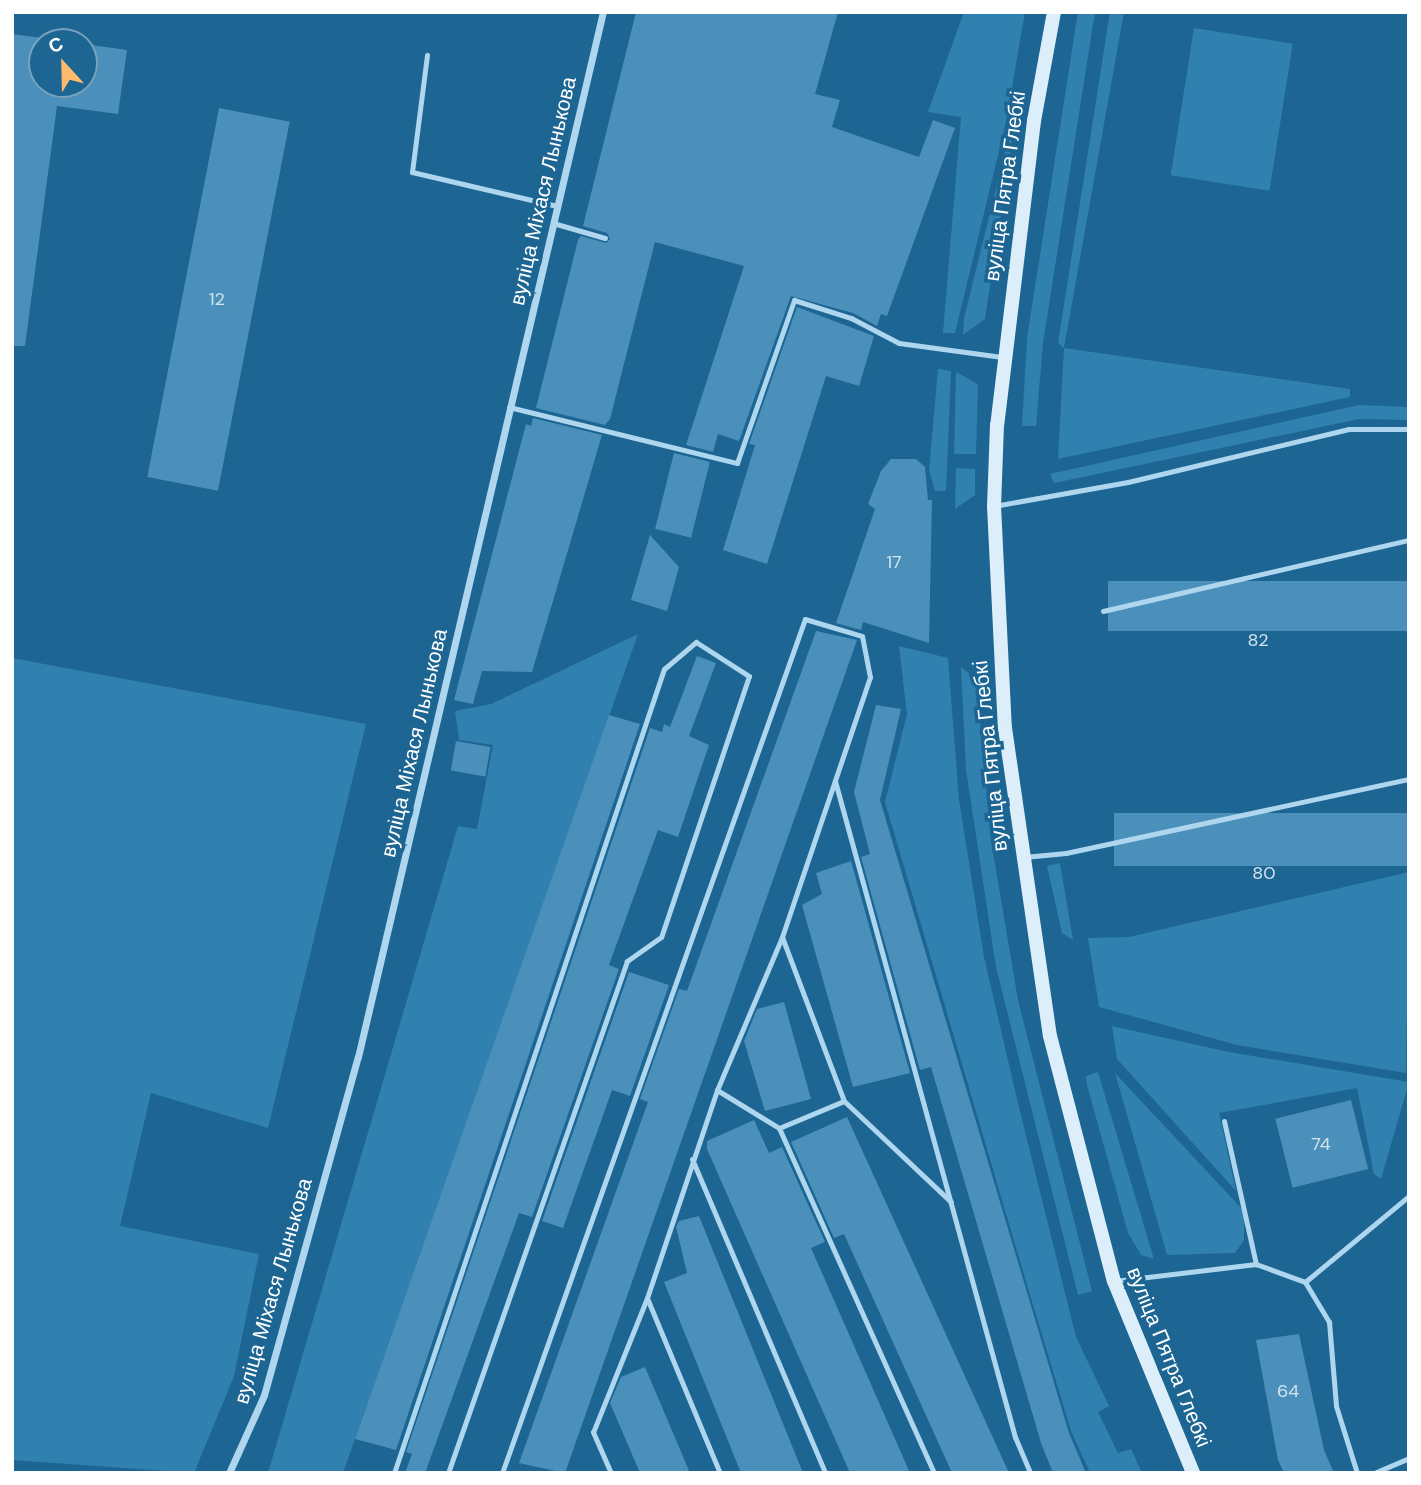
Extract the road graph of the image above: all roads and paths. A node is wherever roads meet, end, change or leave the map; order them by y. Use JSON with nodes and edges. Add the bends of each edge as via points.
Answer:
{"nodes":[{"id":1,"x":603,"y":12,"type":"edge"},
{"id":2,"x":1054,"y":12,"type":"edge"},
{"id":3,"x":427,"y":55,"type":"dead end"},
{"id":4,"x":557,"y":206,"type":"junction"},
{"id":5,"x":553,"y":223,"type":"junction"},
{"id":6,"x":605,"y":238,"type":"dead end"},
{"id":7,"x":1002,"y":357,"type":"junction"},
{"id":8,"x":509,"y":407,"type":"junction"},
{"id":9,"x":1409,"y":429,"type":"edge"},
{"id":10,"x":994,"y":506,"type":"junction"},
{"id":11,"x":1409,"y":540,"type":"edge"},
{"id":12,"x":1103,"y":611,"type":"dead end"},
{"id":13,"x":1409,"y":779,"type":"edge"},
{"id":14,"x":835,"y":781,"type":"junction"},
{"id":15,"x":1021,"y":858,"type":"junction"},
{"id":16,"x":782,"y":937,"type":"junction"},
{"id":17,"x":718,"y":1090,"type":"junction"},
{"id":18,"x":844,"y":1101,"type":"junction"},
{"id":19,"x":1224,"y":1121,"type":"dead end"},
{"id":20,"x":779,"y":1128,"type":"junction"},
{"id":21,"x":692,"y":1159,"type":"junction"},
{"id":22,"x":1409,"y":1196,"type":"edge"},
{"id":23,"x":952,"y":1203,"type":"junction"},
{"id":24,"x":1256,"y":1264,"type":"junction"},
{"id":25,"x":1114,"y":1281,"type":"junction"},
{"id":26,"x":1305,"y":1282,"type":"junction"},
{"id":27,"x":647,"y":1297,"type":"junction"},
{"id":28,"x":1409,"y":1458,"type":"edge"},
{"id":29,"x":229,"y":1473,"type":"edge"},
{"id":30,"x":394,"y":1473,"type":"edge"},
{"id":31,"x":448,"y":1473,"type":"edge"},
{"id":32,"x":502,"y":1473,"type":"edge"},
{"id":33,"x":611,"y":1473,"type":"edge"},
{"id":34,"x":720,"y":1473,"type":"edge"},
{"id":35,"x":825,"y":1473,"type":"edge"},
{"id":36,"x":934,"y":1473,"type":"edge"},
{"id":37,"x":1030,"y":1473,"type":"edge"},
{"id":38,"x":1193,"y":1473,"type":"edge"},
{"id":39,"x":1357,"y":1473,"type":"edge"},
{"id":40,"x":1374,"y":1473,"type":"edge"}],
"edges":[{"from":1,"to":4,"type":"street","name":"вуліца Міхася Лынькова"},
{"from":2,"to":7,"type":"main road","name":"вуліца Пятра Глебкі","via":[[1034,121]]},
{"from":3,"to":4,"type":"lane","via":[[412,172]]},
{"from":4,"to":5,"type":"street","name":"вуліца Міхася Лынькова"},
{"from":5,"to":6,"type":"lane"},
{"from":5,"to":8,"type":"street","name":"вуліца Міхася Лынькова"},
{"from":7,"to":8,"type":"lane","via":[[899,343],[851,318],[794,300],[737,463]]},
{"from":7,"to":10,"type":"main road","name":"вуліца Пятра Глебкі"},
{"from":8,"to":29,"type":"street","name":"вуліца Міхася Лынькова","via":[[358,1057],[264,1395]]},
{"from":9,"to":10,"type":"lane","via":[[1349,429],[1088,491]]},
{"from":10,"to":15,"type":"main road","name":"вуліца Пятра Глебкі","via":[[1005,728]]},
{"from":11,"to":12,"type":"lane"},
{"from":13,"to":15,"type":"lane","via":[[1066,853]]},
{"from":14,"to":16,"type":"lane"},
{"from":14,"to":23,"type":"lane"},
{"from":14,"to":32,"type":"lane","via":[[870,677],[862,636],[805,619]]},
{"from":15,"to":25,"type":"main road","name":"вуліца Пятра Глебкі","via":[[1050,1036]]},
{"from":16,"to":17,"type":"lane"},
{"from":16,"to":18,"type":"lane"},
{"from":17,"to":20,"type":"lane"},
{"from":17,"to":21,"type":"lane"},
{"from":18,"to":20,"type":"lane"},
{"from":18,"to":23,"type":"lane"},
{"from":19,"to":24,"type":"lane"},
{"from":20,"to":36,"type":"lane"},
{"from":21,"to":27,"type":"lane"},
{"from":21,"to":35,"type":"lane"},
{"from":22,"to":26,"type":"lane"},
{"from":23,"to":37,"type":"lane","via":[[1015,1437]]},
{"from":24,"to":25,"type":"lane"},
{"from":24,"to":26,"type":"lane"},
{"from":25,"to":38,"type":"main road","name":"вуліца Пятра Глебкі"},
{"from":26,"to":39,"type":"lane","via":[[1329,1322],[1336,1406]]},
{"from":27,"to":33,"type":"lane","via":[[593,1432]]},
{"from":27,"to":34,"type":"lane"},
{"from":28,"to":40,"type":"lane"},
{"from":30,"to":31,"type":"lane","via":[[664,669],[696,642],[749,676],[662,937],[627,961]]}]}
